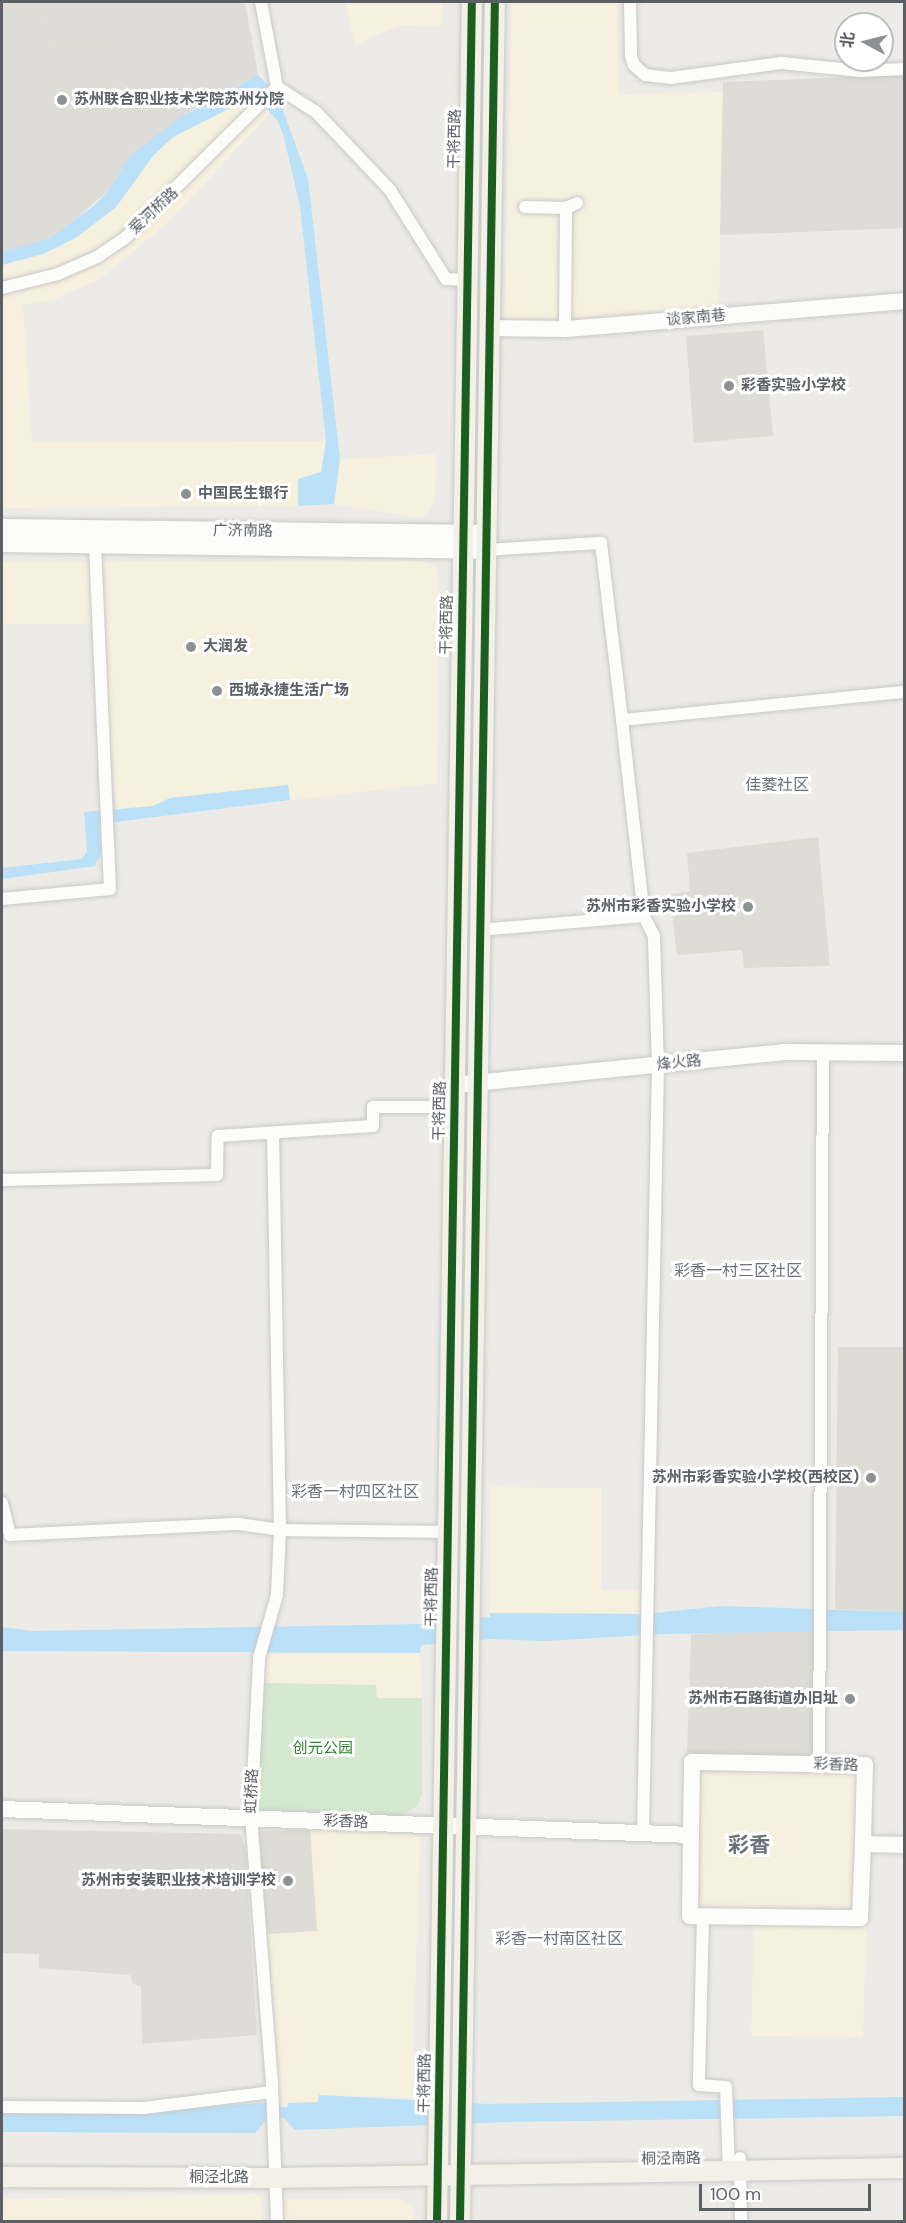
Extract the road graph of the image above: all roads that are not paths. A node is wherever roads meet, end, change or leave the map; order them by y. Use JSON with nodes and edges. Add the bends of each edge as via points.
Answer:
{"nodes":[{"id":1,"x":261,"y":2,"type":"edge"},
{"id":2,"x":472,"y":2,"type":"edge"},
{"id":3,"x":495,"y":2,"type":"edge"},
{"id":4,"x":630,"y":2,"type":"edge"},
{"id":5,"x":904,"y":69,"type":"edge"},
{"id":6,"x":276,"y":89,"type":"junction"},
{"id":7,"x":468,"y":195,"type":"junction"},
{"id":8,"x":491,"y":195,"type":"junction"},
{"id":9,"x":525,"y":207,"type":"dead end"},
{"id":10,"x":466,"y":280,"type":"junction"},
{"id":11,"x":2,"y":288,"type":"edge"},
{"id":12,"x":904,"y":301,"type":"edge"},
{"id":13,"x":488,"y":328,"type":"junction"},
{"id":14,"x":565,"y":329,"type":"junction"},
{"id":15,"x":2,"y":528,"type":"edge"},
{"id":16,"x":461,"y":542,"type":"junction"},
{"id":17,"x":485,"y":542,"type":"junction"},
{"id":18,"x":2,"y":543,"type":"edge"},
{"id":19,"x":95,"y":545,"type":"junction"},
{"id":20,"x":904,"y":692,"type":"edge"},
{"id":21,"x":622,"y":720,"type":"junction"},
{"id":22,"x":2,"y":899,"type":"edge"},
{"id":23,"x":644,"y":916,"type":"junction"},
{"id":24,"x":479,"y":930,"type":"junction"},
{"id":25,"x":823,"y":1052,"type":"junction"},
{"id":26,"x":904,"y":1053,"type":"edge"},
{"id":27,"x":658,"y":1066,"type":"junction"},
{"id":28,"x":454,"y":1085,"type":"junction"},
{"id":29,"x":477,"y":1085,"type":"junction"},
{"id":30,"x":453,"y":1107,"type":"junction"},
{"id":31,"x":273,"y":1133,"type":"junction"},
{"id":32,"x":2,"y":1180,"type":"edge"},
{"id":33,"x":2,"y":1503,"type":"edge"},
{"id":34,"x":280,"y":1530,"type":"junction"},
{"id":35,"x":447,"y":1532,"type":"junction"},
{"id":36,"x":819,"y":1764,"type":"junction"},
{"id":37,"x":2,"y":1809,"type":"edge"},
{"id":38,"x":251,"y":1818,"type":"junction"},
{"id":39,"x":442,"y":1826,"type":"junction"},
{"id":40,"x":465,"y":1826,"type":"junction"},
{"id":41,"x":643,"y":1833,"type":"junction"},
{"id":42,"x":691,"y":1835,"type":"junction"},
{"id":43,"x":863,"y":1844,"type":"junction"},
{"id":44,"x":904,"y":1845,"type":"edge"},
{"id":45,"x":703,"y":1916,"type":"junction"},
{"id":46,"x":272,"y":2091,"type":"junction"},
{"id":47,"x":2,"y":2107,"type":"edge"},
{"id":48,"x":903,"y":2162,"type":"edge"},
{"id":49,"x":2,"y":2164,"type":"edge"},
{"id":50,"x":734,"y":2164,"type":"junction"},
{"id":51,"x":460,"y":2168,"type":"junction"},
{"id":52,"x":437,"y":2169,"type":"junction"},
{"id":53,"x":274,"y":2171,"type":"junction"},
{"id":54,"x":2,"y":2177,"type":"edge"},
{"id":55,"x":277,"y":2222,"type":"edge"},
{"id":56,"x":436,"y":2222,"type":"edge"},
{"id":57,"x":460,"y":2222,"type":"edge"},
{"id":58,"x":741,"y":2222,"type":"edge"}],
"edges":[{"from":1,"to":6,"type":"street"},
{"from":2,"to":7,"type":"main road","name":"干将西路"},
{"from":3,"to":8,"type":"main road"},
{"from":4,"to":5,"type":"street","via":[[632,56],[634,65],[645,75],[671,78],[781,63],[861,71]]},
{"from":6,"to":10,"type":"street","via":[[316,112],[390,190],[446,279]]},
{"from":6,"to":11,"type":"street","name":"爱河桥路","via":[[147,219],[108,250],[58,274]]},
{"from":7,"to":8,"type":"main road"},
{"from":7,"to":10,"type":"main road","name":"干将西路"},
{"from":8,"to":13,"type":"main road"},
{"from":9,"to":14,"type":"street","via":[[571,206]]},
{"from":10,"to":16,"type":"main road","name":"干将西路"},
{"from":12,"to":14,"type":"street","name":"谈家南巷"},
{"from":13,"to":14,"type":"street","name":"谈家南巷"},
{"from":13,"to":17,"type":"main road"},
{"from":15,"to":16,"type":"main road","name":"广济南路"},
{"from":16,"to":17,"type":"main road","name":"广济南路"},
{"from":16,"to":19,"type":"main road","name":"广济南路"},
{"from":16,"to":28,"type":"main road","name":"干将西路"},
{"from":17,"to":21,"type":"street","via":[[601,543]]},
{"from":17,"to":24,"type":"main road"},
{"from":18,"to":19,"type":"main road","name":"广济南路"},
{"from":19,"to":22,"type":"street","via":[[110,889]]},
{"from":20,"to":21,"type":"street"},
{"from":21,"to":23,"type":"street"},
{"from":23,"to":24,"type":"street"},
{"from":23,"to":27,"type":"street","via":[[654,936]]},
{"from":24,"to":29,"type":"main road"},
{"from":25,"to":26,"type":"street","name":"烽火路"},
{"from":25,"to":27,"type":"street","name":"烽火路"},
{"from":25,"to":36,"type":"street"},
{"from":27,"to":29,"type":"street","name":"烽火路"},
{"from":27,"to":41,"type":"street"},
{"from":28,"to":29,"type":"street","name":"烽火路"},
{"from":28,"to":30,"type":"main road","name":"干将西路"},
{"from":29,"to":40,"type":"main road"},
{"from":30,"to":31,"type":"street","via":[[373,1107],[373,1126]]},
{"from":30,"to":35,"type":"main road","name":"干将西路"},
{"from":31,"to":32,"type":"street","via":[[218,1136],[217,1175]]},
{"from":31,"to":34,"type":"street","name":"虹桥路"},
{"from":33,"to":34,"type":"street","via":[[10,1535],[239,1524]]},
{"from":34,"to":35,"type":"street"},
{"from":34,"to":38,"type":"street","name":"虹桥路","via":[[276,1595],[259,1658]]},
{"from":35,"to":39,"type":"main road","name":"干将西路"},
{"from":36,"to":42,"type":"street","name":"彩香路","via":[[692,1762]]},
{"from":36,"to":43,"type":"street","name":"彩香路","via":[[865,1765]]},
{"from":37,"to":38,"type":"street","name":"彩香路"},
{"from":38,"to":39,"type":"street","name":"彩香路"},
{"from":38,"to":46,"type":"street","name":"虹桥路"},
{"from":39,"to":40,"type":"street","name":"彩香路"},
{"from":39,"to":52,"type":"main road","name":"干将西路"},
{"from":40,"to":41,"type":"street","name":"彩香路"},
{"from":40,"to":51,"type":"main road"},
{"from":41,"to":42,"type":"street","name":"彩香路"},
{"from":42,"to":45,"type":"street","name":"彩香路","via":[[690,1916]]},
{"from":43,"to":44,"type":"street"},
{"from":43,"to":45,"type":"street","name":"彩香路","via":[[860,1918]]},
{"from":45,"to":50,"type":"street","via":[[699,2085],[726,2086]]},
{"from":46,"to":47,"type":"street","via":[[144,2108]]},
{"from":46,"to":53,"type":"street","name":"虹桥路"},
{"from":48,"to":50,"type":"main road","name":"桐泾南路"},
{"from":49,"to":53,"type":"main road","name":"桐泾北路"},
{"from":50,"to":51,"type":"main road","name":"桐泾南路"},
{"from":50,"to":58,"type":"street"},
{"from":51,"to":52,"type":"main road","name":"桐泾南路"},
{"from":51,"to":57,"type":"main road"},
{"from":52,"to":53,"type":"main road","name":"桐泾北路"},
{"from":52,"to":56,"type":"main road","name":"干将西路"},
{"from":53,"to":54,"type":"main road","name":"桐泾北路"},
{"from":53,"to":55,"type":"street","name":"虹桥路"}]}
